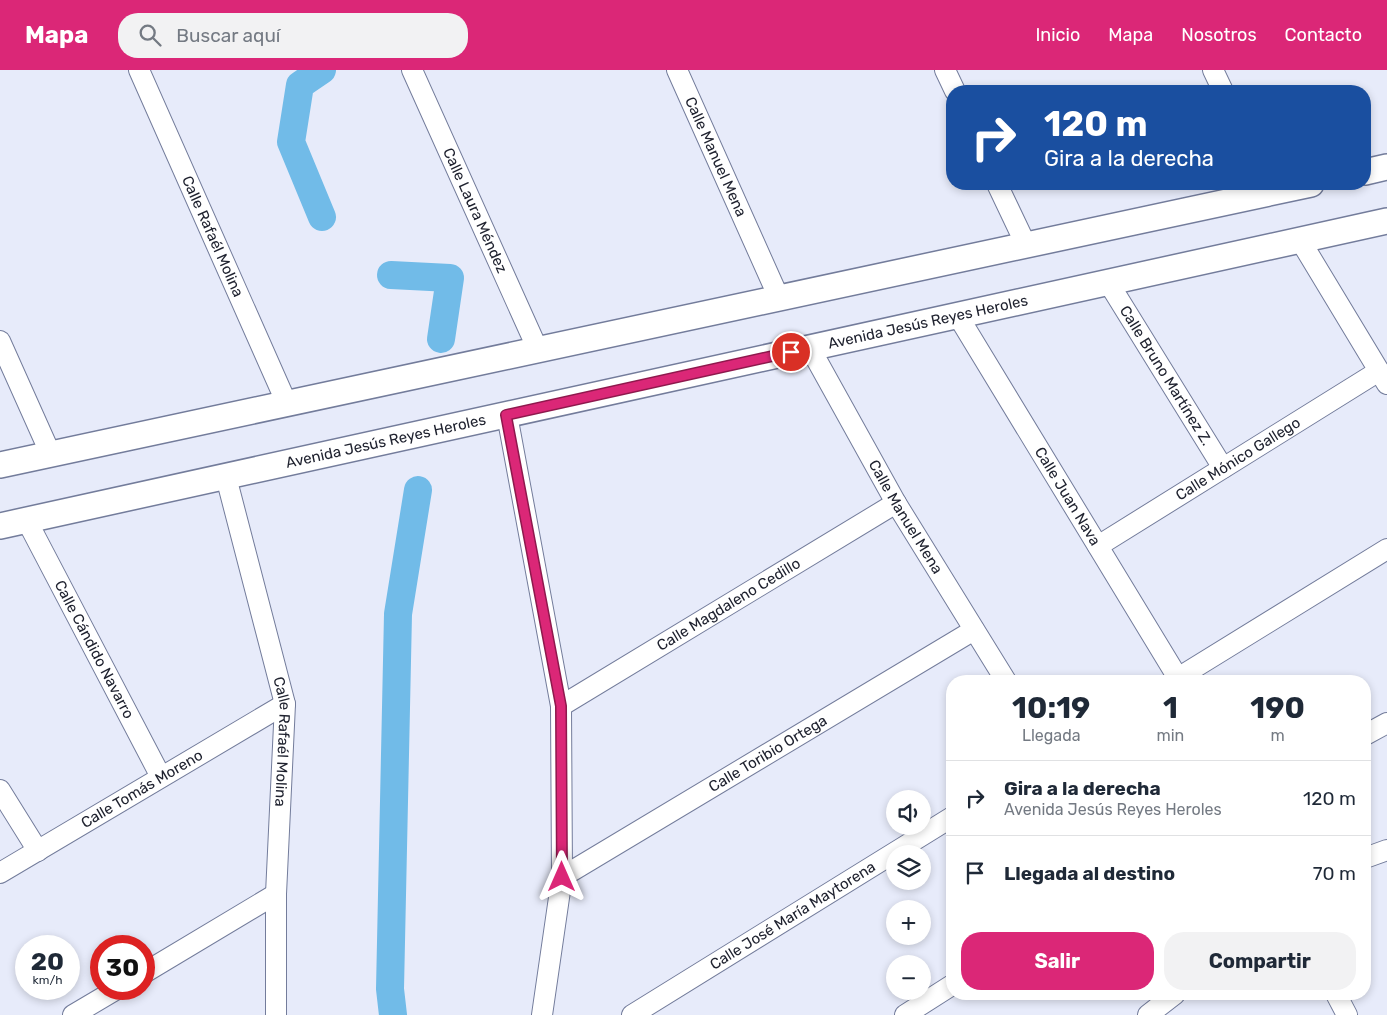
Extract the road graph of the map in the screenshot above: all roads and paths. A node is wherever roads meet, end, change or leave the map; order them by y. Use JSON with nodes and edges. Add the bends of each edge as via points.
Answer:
{"nodes":[{"id":1,"x":139,"y":70,"type":"edge"},
{"id":2,"x":412,"y":70,"type":"edge"},
{"id":3,"x":677,"y":70,"type":"edge"},
{"id":4,"x":945,"y":70,"type":"edge"},
{"id":5,"x":1213,"y":70,"type":"edge"},
{"id":6,"x":952,"y":85,"type":"edge"},
{"id":7,"x":1220,"y":85,"type":"edge"},
{"id":8,"x":1387,"y":167,"type":"edge"},
{"id":9,"x":1371,"y":171,"type":"edge"},
{"id":10,"x":1001,"y":190,"type":"edge"},
{"id":11,"x":1259,"y":190,"type":"edge"},
{"id":12,"x":1387,"y":221,"type":"edge"},
{"id":13,"x":1300,"y":240,"type":"junction"},
{"id":14,"x":1026,"y":245,"type":"junction"},
{"id":15,"x":1108,"y":282,"type":"junction"},
{"id":16,"x":779,"y":298,"type":"junction"},
{"id":17,"x":958,"y":316,"type":"junction"},
{"id":18,"x":0,"y":341,"type":"edge"},
{"id":19,"x":810,"y":348,"type":"junction"},
{"id":20,"x":538,"y":350,"type":"junction"},
{"id":21,"x":1383,"y":378,"type":"edge"},
{"id":22,"x":287,"y":404,"type":"junction"},
{"id":23,"x":506,"y":415,"type":"junction"},
{"id":24,"x":51,"y":455,"type":"junction"},
{"id":25,"x":0,"y":466,"type":"edge"},
{"id":26,"x":1223,"y":468,"type":"junction"},
{"id":27,"x":226,"y":476,"type":"junction"},
{"id":28,"x":896,"y":502,"type":"junction"},
{"id":29,"x":27,"y":521,"type":"junction"},
{"id":30,"x":0,"y":526,"type":"edge"},
{"id":31,"x":1098,"y":546,"type":"junction"},
{"id":32,"x":1387,"y":549,"type":"edge"},
{"id":33,"x":974,"y":630,"type":"junction"},
{"id":34,"x":1002,"y":675,"type":"edge"},
{"id":35,"x":1172,"y":675,"type":"edge"},
{"id":36,"x":1183,"y":675,"type":"edge"},
{"id":37,"x":284,"y":704,"type":"junction"},
{"id":38,"x":561,"y":706,"type":"junction"},
{"id":39,"x":1387,"y":722,"type":"edge"},
{"id":40,"x":1371,"y":732,"type":"edge"},
{"id":41,"x":162,"y":777,"type":"junction"},
{"id":42,"x":0,"y":790,"type":"edge"},
{"id":43,"x":946,"y":821,"type":"edge"},
{"id":44,"x":1387,"y":850,"type":"edge"},
{"id":45,"x":38,"y":851,"type":"junction"},
{"id":46,"x":1371,"y":856,"type":"edge"},
{"id":47,"x":0,"y":873,"type":"edge"},
{"id":48,"x":562,"y":877,"type":"junction"},
{"id":49,"x":276,"y":894,"type":"junction"},
{"id":50,"x":155,"y":966,"type":"edge"},
{"id":51,"x":946,"y":989,"type":"edge"},
{"id":52,"x":98,"y":1000,"type":"edge"},
{"id":53,"x":1166,"y":1000,"type":"edge"},
{"id":54,"x":1339,"y":1000,"type":"edge"},
{"id":55,"x":1153,"y":1008,"type":"edge"},
{"id":56,"x":73,"y":1015,"type":"edge"},
{"id":57,"x":276,"y":1015,"type":"edge"},
{"id":58,"x":542,"y":1015,"type":"edge"},
{"id":59,"x":632,"y":1015,"type":"edge"},
{"id":60,"x":905,"y":1015,"type":"edge"},
{"id":61,"x":1347,"y":1015,"type":"edge"}],
"edges":[{"from":1,"to":22,"type":"street","name":"Calle Rafaél Molina"},
{"from":2,"to":20,"type":"street","name":"Calle Laura Méndez"},
{"from":3,"to":16,"type":"street","name":"Calle Manuel Mena"},
{"from":4,"to":6,"type":"street"},
{"from":5,"to":7,"type":"street"},
{"from":8,"to":9,"type":"street"},
{"from":10,"to":14,"type":"street"},
{"from":11,"to":14,"type":"street"},
{"from":12,"to":13,"type":"street","name":"Avenida Jesús Reyes Heroles"},
{"from":13,"to":15,"type":"street","name":"Avenida Jesús Reyes Heroles"},
{"from":13,"to":21,"type":"street"},
{"from":14,"to":16,"type":"street"},
{"from":15,"to":17,"type":"street","name":"Avenida Jesús Reyes Heroles"},
{"from":15,"to":26,"type":"street","name":"Calle Bruno Martínez Z."},
{"from":16,"to":20,"type":"street"},
{"from":17,"to":19,"type":"street","name":"Avenida Jesús Reyes Heroles"},
{"from":17,"to":31,"type":"street","name":"Calle Juan Nava"},
{"from":18,"to":24,"type":"street"},
{"from":19,"to":23,"type":"street","name":"Avenida Jesús Reyes Heroles"},
{"from":19,"to":28,"type":"street","name":"Calle Manuel Mena"},
{"from":20,"to":22,"type":"street"},
{"from":21,"to":26,"type":"street","name":"Calle Mónico Gallego"},
{"from":22,"to":24,"type":"street"},
{"from":23,"to":27,"type":"street","name":"Avenida Jesús Reyes Heroles"},
{"from":23,"to":38,"type":"street"},
{"from":24,"to":25,"type":"street"},
{"from":26,"to":31,"type":"street","name":"Calle Mónico Gallego"},
{"from":27,"to":29,"type":"street","name":"Avenida Jesús Reyes Heroles"},
{"from":27,"to":37,"type":"street","name":"Calle Rafaél Molina"},
{"from":28,"to":33,"type":"street","name":"Calle Manuel Mena"},
{"from":28,"to":38,"type":"street","name":"Calle Magdaleno Cedillo"},
{"from":29,"to":30,"type":"street","name":"Avenida Jesús Reyes Heroles"},
{"from":29,"to":41,"type":"street","name":"Calle Cándido Navarro"},
{"from":31,"to":35,"type":"street","name":"Calle Juan Nava"},
{"from":32,"to":36,"type":"street"},
{"from":33,"to":34,"type":"street","name":"Calle Manuel Mena"},
{"from":33,"to":48,"type":"street","name":"Calle Toribio Ortega"},
{"from":37,"to":41,"type":"street","name":"Calle Tomás Moreno"},
{"from":37,"to":49,"type":"street","name":"Calle Rafaél Molina"},
{"from":38,"to":48,"type":"street"},
{"from":39,"to":40,"type":"street"},
{"from":41,"to":45,"type":"street","name":"Calle Tomás Moreno"},
{"from":42,"to":45,"type":"street"},
{"from":43,"to":59,"type":"street","name":"Calle José María Maytorena"},
{"from":44,"to":46,"type":"street"},
{"from":45,"to":47,"type":"street","name":"Calle Tomás Moreno"},
{"from":48,"to":58,"type":"street"},
{"from":49,"to":50,"type":"street"},
{"from":49,"to":57,"type":"street","name":"Calle Rafaél Molina"},
{"from":51,"to":60,"type":"street"},
{"from":52,"to":56,"type":"street"},
{"from":53,"to":55,"type":"street"},
{"from":54,"to":61,"type":"street"}]}
